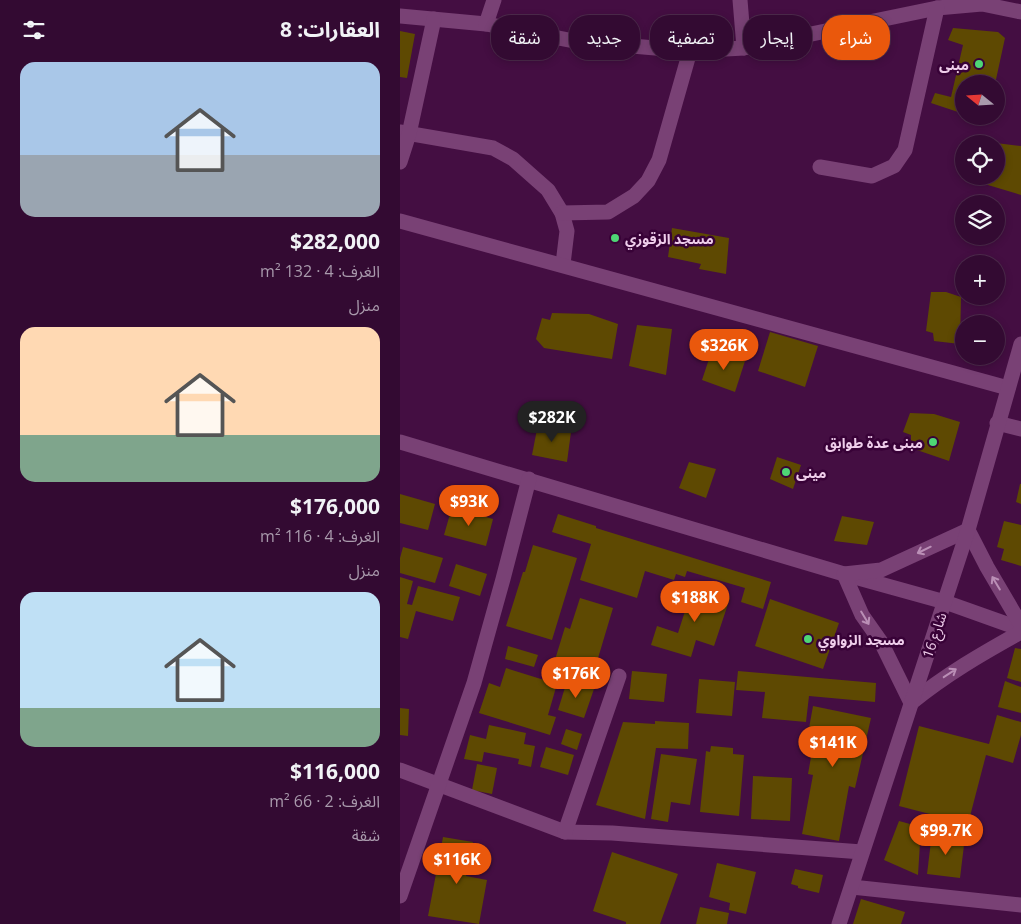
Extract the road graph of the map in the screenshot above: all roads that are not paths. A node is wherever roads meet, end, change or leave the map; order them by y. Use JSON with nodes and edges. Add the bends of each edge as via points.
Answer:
{"nodes":[{"id":1,"x":494,"y":0,"type":"edge"},
{"id":2,"x":740,"y":0,"type":"edge"},
{"id":3,"x":982,"y":2,"type":"edge"},
{"id":4,"x":937,"y":8,"type":"junction"},
{"id":5,"x":1021,"y":12,"type":"edge"},
{"id":6,"x":400,"y":16,"type":"edge"},
{"id":7,"x":434,"y":20,"type":"junction"},
{"id":8,"x":486,"y":24,"type":"junction"},
{"id":9,"x":812,"y":34,"type":"edge"},
{"id":10,"x":743,"y":36,"type":"edge"},
{"id":11,"x":650,"y":48,"type":"edge"},
{"id":12,"x":687,"y":60,"type":"edge"},
{"id":13,"x":404,"y":133,"type":"edge"},
{"id":14,"x":400,"y":162,"type":"edge"},
{"id":15,"x":820,"y":166,"type":"dead end"},
{"id":16,"x":562,"y":213,"type":"junction"},
{"id":17,"x":400,"y":221,"type":"edge"},
{"id":18,"x":563,"y":264,"type":"junction"},
{"id":19,"x":1021,"y":344,"type":"edge"},
{"id":20,"x":1008,"y":388,"type":"junction"},
{"id":21,"x":997,"y":423,"type":"junction"},
{"id":22,"x":1021,"y":429,"type":"edge"},
{"id":23,"x":400,"y":442,"type":"edge"},
{"id":24,"x":529,"y":479,"type":"junction"},
{"id":25,"x":968,"y":530,"type":"junction"},
{"id":26,"x":844,"y":574,"type":"junction"},
{"id":27,"x":945,"y":602,"type":"junction"},
{"id":28,"x":1021,"y":625,"type":"edge"},
{"id":29,"x":1021,"y":630,"type":"edge"},
{"id":30,"x":619,"y":676,"type":"dead end"},
{"id":31,"x":911,"y":703,"type":"junction"},
{"id":32,"x":400,"y":770,"type":"edge"},
{"id":33,"x":440,"y":784,"type":"junction"},
{"id":34,"x":565,"y":832,"type":"junction"},
{"id":35,"x":862,"y":852,"type":"junction"},
{"id":36,"x":852,"y":887,"type":"junction"},
{"id":37,"x":400,"y":896,"type":"edge"},
{"id":38,"x":1021,"y":905,"type":"edge"},
{"id":39,"x":839,"y":924,"type":"edge"}],
"edges":[{"from":1,"to":8,"type":"street"},
{"from":2,"to":10,"type":"street"},
{"from":3,"to":4,"type":"street"},
{"from":3,"to":5,"type":"street"},
{"from":4,"to":9,"type":"street"},
{"from":4,"to":15,"type":"street","via":[[905,150],[894,166],[872,176]]},
{"from":6,"to":7,"type":"street"},
{"from":7,"to":8,"type":"street"},
{"from":7,"to":13,"type":"street"},
{"from":8,"to":11,"type":"street","via":[[574,41]]},
{"from":12,"to":16,"type":"street","via":[[659,160],[648,182],[634,196],[608,212]]},
{"from":13,"to":14,"type":"street"},
{"from":13,"to":16,"type":"street","via":[[493,148],[513,159],[548,190]]},
{"from":16,"to":18,"type":"street","via":[[567,231]]},
{"from":17,"to":18,"type":"street"},
{"from":18,"to":20,"type":"street"},
{"from":19,"to":20,"type":"street","name":"شارع 16"},
{"from":20,"to":21,"type":"street","name":"شارع 16"},
{"from":21,"to":22,"type":"street"},
{"from":21,"to":25,"type":"street","name":"شارع 16"},
{"from":23,"to":24,"type":"street"},
{"from":24,"to":26,"type":"street"},
{"from":24,"to":33,"type":"street","via":[[474,683]]},
{"from":25,"to":26,"type":"street","one_way":true,"via":[[881,570]]},
{"from":25,"to":27,"type":"street","name":"شارع 16"},
{"from":28,"to":25,"type":"street","one_way":true},
{"from":26,"to":27,"type":"street"},
{"from":26,"to":31,"type":"street","one_way":true},
{"from":27,"to":29,"type":"street"},
{"from":27,"to":31,"type":"street","name":"شارع 16"},
{"from":31,"to":29,"type":"street","one_way":true,"via":[[934,684]]},
{"from":30,"to":34,"type":"street"},
{"from":31,"to":35,"type":"street","name":"شارع 16"},
{"from":32,"to":33,"type":"street"},
{"from":33,"to":34,"type":"street"},
{"from":33,"to":37,"type":"street"},
{"from":34,"to":35,"type":"street"},
{"from":35,"to":36,"type":"street","name":"شارع 16"},
{"from":36,"to":38,"type":"street"},
{"from":36,"to":39,"type":"street","name":"شارع 16"}]}
